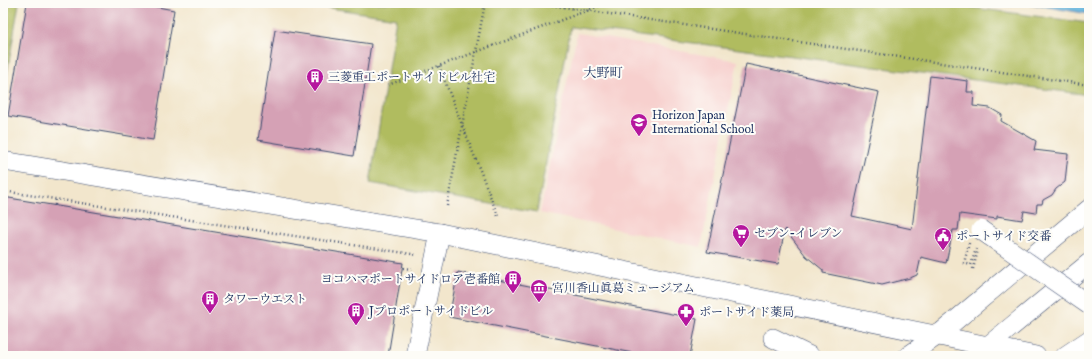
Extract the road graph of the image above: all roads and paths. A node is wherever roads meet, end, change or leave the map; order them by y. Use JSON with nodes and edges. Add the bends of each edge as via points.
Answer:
{"nodes":[{"id":1,"x":485,"y":3,"type":"edge"},
{"id":2,"x":536,"y":3,"type":"edge"},
{"id":3,"x":607,"y":3,"type":"edge"},
{"id":4,"x":587,"y":10,"type":"junction"},
{"id":5,"x":476,"y":52,"type":"junction"},
{"id":6,"x":439,"y":66,"type":"junction"},
{"id":7,"x":388,"y":85,"type":"dead end"},
{"id":8,"x":1089,"y":85,"type":"edge"},
{"id":9,"x":462,"y":124,"type":"junction"},
{"id":10,"x":3,"y":162,"type":"edge"},
{"id":11,"x":3,"y":191,"type":"edge"},
{"id":12,"x":56,"y":199,"type":"junction"},
{"id":13,"x":55,"y":205,"type":"dead end"},
{"id":14,"x":447,"y":206,"type":"dead end"},
{"id":15,"x":1089,"y":209,"type":"edge"},
{"id":16,"x":149,"y":214,"type":"junction"},
{"id":17,"x":498,"y":216,"type":"dead end"},
{"id":18,"x":148,"y":221,"type":"dead end"},
{"id":19,"x":440,"y":233,"type":"junction"},
{"id":20,"x":976,"y":241,"type":"junction"},
{"id":21,"x":422,"y":256,"type":"dead end"},
{"id":22,"x":1089,"y":263,"type":"edge"},
{"id":23,"x":403,"y":268,"type":"dead end"},
{"id":24,"x":973,"y":269,"type":"dead end"},
{"id":25,"x":412,"y":270,"type":"dead end"},
{"id":26,"x":1089,"y":305,"type":"edge"},
{"id":27,"x":938,"y":335,"type":"junction"},
{"id":28,"x":773,"y":338,"type":"dead end"},
{"id":29,"x":1089,"y":340,"type":"edge"},
{"id":30,"x":982,"y":351,"type":"edge"},
{"id":31,"x":415,"y":356,"type":"edge"},
{"id":32,"x":810,"y":356,"type":"edge"},
{"id":33,"x":908,"y":356,"type":"edge"},
{"id":34,"x":1036,"y":356,"type":"edge"},
{"id":35,"x":1065,"y":356,"type":"edge"}],
"edges":[{"from":1,"to":5,"type":"path"},
{"from":2,"to":4,"type":"path"},
{"from":3,"to":4,"type":"path"},
{"from":4,"to":5,"type":"path"},
{"from":4,"to":8,"type":"path"},
{"from":5,"to":6,"type":"path"},
{"from":5,"to":9,"type":"path"},
{"from":6,"to":7,"type":"path"},
{"from":6,"to":9,"type":"path"},
{"from":9,"to":14,"type":"path"},
{"from":9,"to":17,"type":"path"},
{"from":10,"to":19,"type":"street"},
{"from":11,"to":12,"type":"path"},
{"from":12,"to":13,"type":"path"},
{"from":12,"to":16,"type":"path"},
{"from":15,"to":27,"type":"street"},
{"from":16,"to":18,"type":"path"},
{"from":16,"to":21,"type":"path"},
{"from":19,"to":27,"type":"street"},
{"from":19,"to":31,"type":"street"},
{"from":20,"to":20,"type":"path","via":[[964,263],[971,265]]},
{"from":20,"to":24,"type":"path"},
{"from":20,"to":26,"type":"street","bridge":true},
{"from":22,"to":30,"type":"street"},
{"from":23,"to":25,"type":"path"},
{"from":27,"to":30,"type":"street"},
{"from":27,"to":33,"type":"street"},
{"from":28,"to":32,"type":"street"},
{"from":29,"to":35,"type":"street"},
{"from":30,"to":34,"type":"street"}]}
